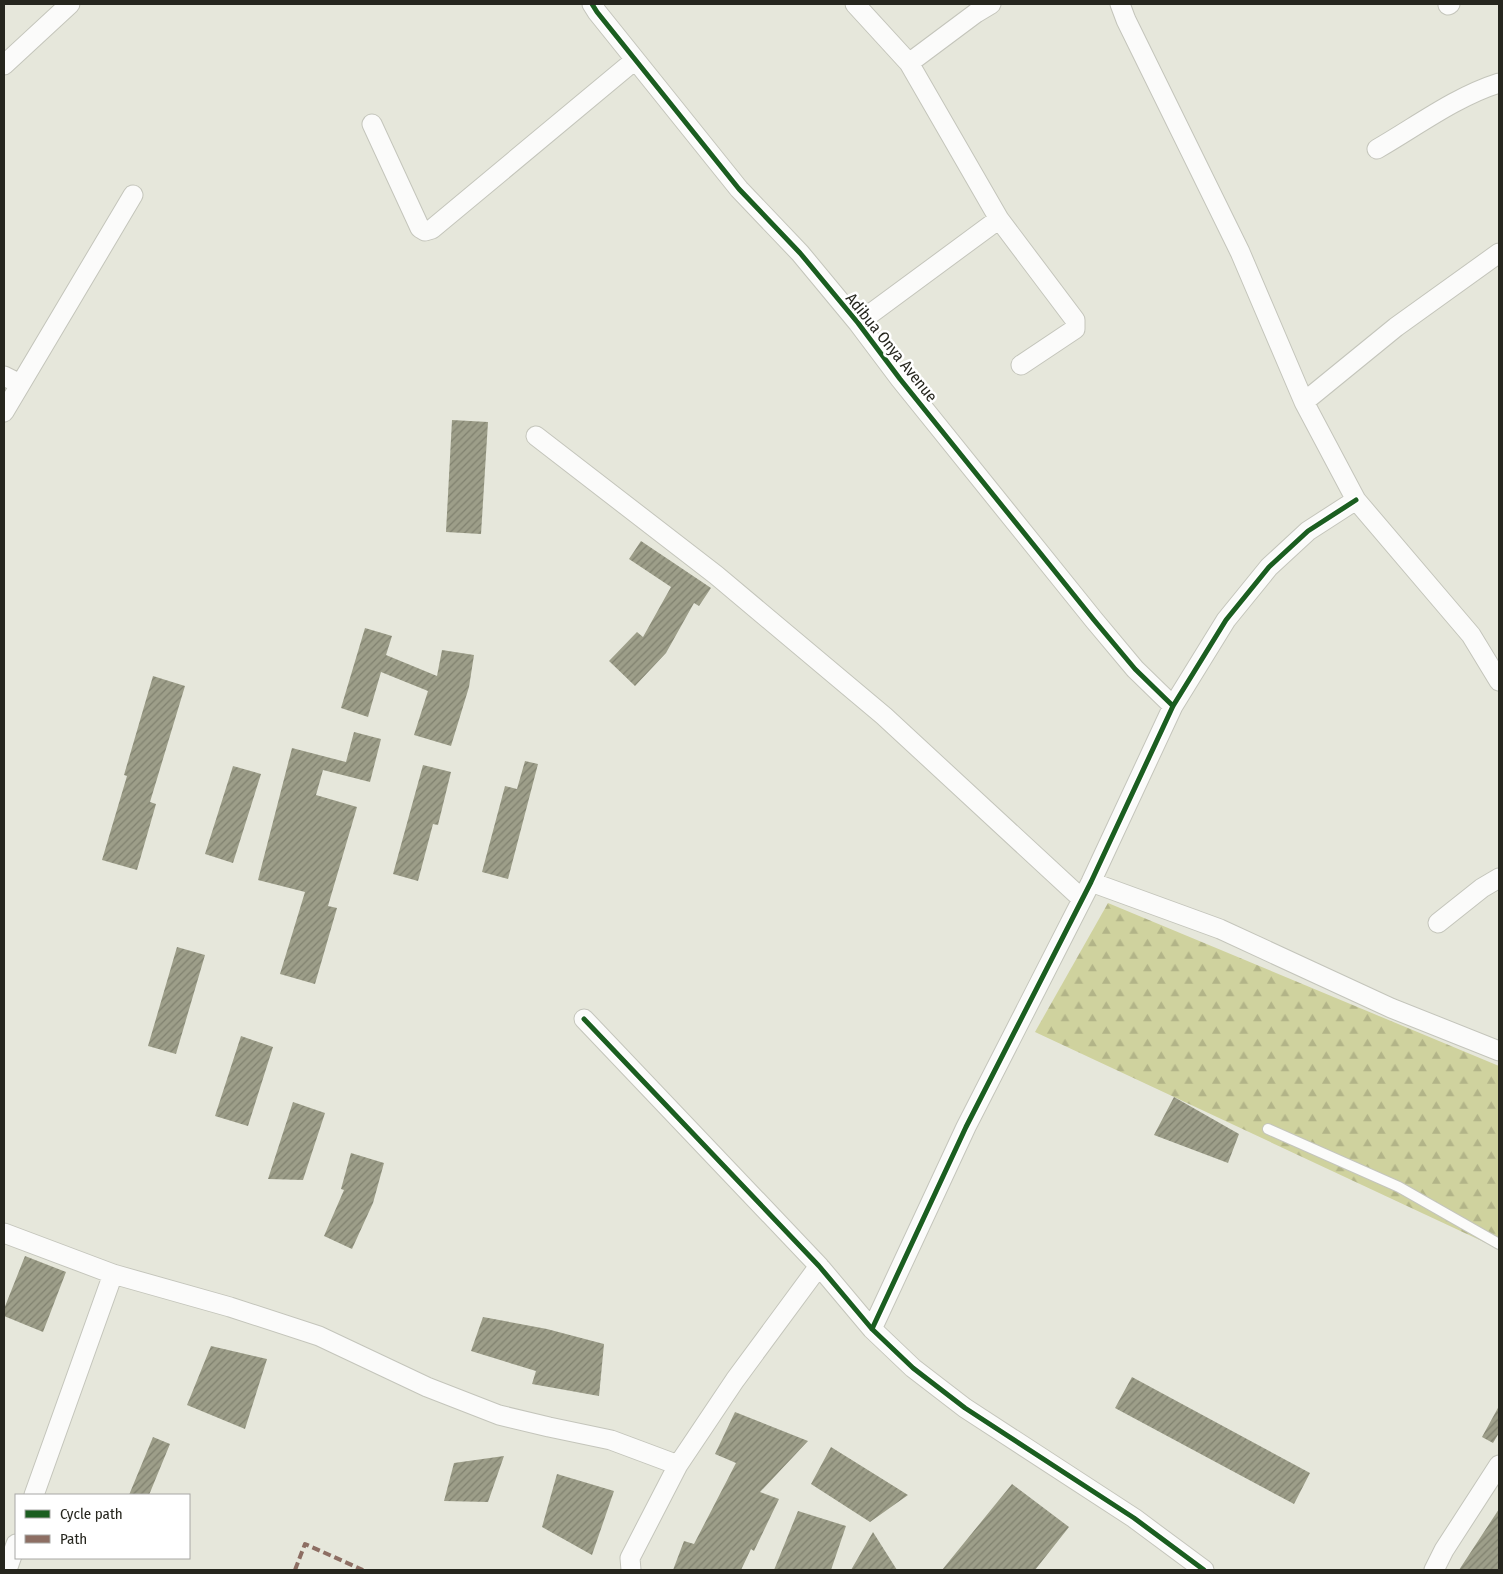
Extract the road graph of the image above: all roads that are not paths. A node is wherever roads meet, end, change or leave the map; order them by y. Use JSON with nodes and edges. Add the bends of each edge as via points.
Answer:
{"nodes":[{"id":1,"x":70,"y":4,"type":"edge"},
{"id":2,"x":592,"y":4,"type":"edge"},
{"id":3,"x":855,"y":4,"type":"edge"},
{"id":4,"x":991,"y":4,"type":"edge"},
{"id":5,"x":1120,"y":4,"type":"edge"},
{"id":6,"x":635,"y":60,"type":"junction"},
{"id":7,"x":909,"y":63,"type":"junction"},
{"id":8,"x":4,"y":65,"type":"edge"},
{"id":9,"x":1499,"y":84,"type":"edge"},
{"id":10,"x":372,"y":124,"type":"dead end"},
{"id":11,"x":1377,"y":149,"type":"dead end"},
{"id":12,"x":134,"y":195,"type":"dead end"},
{"id":13,"x":999,"y":219,"type":"junction"},
{"id":14,"x":1499,"y":253,"type":"edge"},
{"id":15,"x":858,"y":323,"type":"junction"},
{"id":16,"x":1021,"y":365,"type":"dead end"},
{"id":17,"x":12,"y":380,"type":"edge"},
{"id":18,"x":1304,"y":402,"type":"junction"},
{"id":19,"x":4,"y":412,"type":"edge"},
{"id":20,"x":536,"y":436,"type":"dead end"},
{"id":21,"x":1356,"y":500,"type":"junction"},
{"id":22,"x":1499,"y":682,"type":"edge"},
{"id":23,"x":1173,"y":706,"type":"junction"},
{"id":24,"x":1499,"y":878,"type":"edge"},
{"id":25,"x":1087,"y":890,"type":"junction"},
{"id":26,"x":1438,"y":923,"type":"dead end"},
{"id":27,"x":584,"y":1018,"type":"dead end"},
{"id":28,"x":1499,"y":1051,"type":"edge"},
{"id":29,"x":1268,"y":1130,"type":"dead end"},
{"id":30,"x":4,"y":1233,"type":"edge"},
{"id":31,"x":1499,"y":1244,"type":"edge"},
{"id":32,"x":819,"y":1266,"type":"junction"},
{"id":33,"x":113,"y":1274,"type":"junction"},
{"id":34,"x":872,"y":1329,"type":"junction"},
{"id":35,"x":678,"y":1465,"type":"junction"},
{"id":36,"x":1499,"y":1465,"type":"edge"},
{"id":37,"x":34,"y":1494,"type":"edge"},
{"id":38,"x":15,"y":1547,"type":"edge"},
{"id":39,"x":7,"y":1570,"type":"edge"},
{"id":40,"x":631,"y":1570,"type":"edge"},
{"id":41,"x":1204,"y":1570,"type":"edge"},
{"id":42,"x":1434,"y":1570,"type":"edge"}],
"edges":[{"from":1,"to":8,"type":"street"},
{"from":2,"to":6,"type":"street","name":"Adibua Onya Avenue"},
{"from":3,"to":7,"type":"street"},
{"from":4,"to":7,"type":"street"},
{"from":5,"to":18,"type":"street","via":[[1240,252]]},
{"from":6,"to":10,"type":"street","via":[[432,229],[424,231]]},
{"from":6,"to":15,"type":"street","name":"Adibua Onya Avenue","via":[[739,189],[800,253]]},
{"from":7,"to":13,"type":"street"},
{"from":9,"to":11,"type":"street","via":[[1449,104]]},
{"from":12,"to":17,"type":"street"},
{"from":13,"to":15,"type":"street"},
{"from":13,"to":16,"type":"street","via":[[1075,320],[1075,329]]},
{"from":14,"to":18,"type":"street","via":[[1396,327]]},
{"from":15,"to":23,"type":"street","name":"Adibua Onya Avenue","via":[[1094,620],[1135,669]]},
{"from":17,"to":19,"type":"street"},
{"from":18,"to":21,"type":"street"},
{"from":20,"to":25,"type":"street","via":[[716,575]]},
{"from":21,"to":22,"type":"street","via":[[1471,635]]},
{"from":21,"to":23,"type":"street","via":[[1308,531],[1269,567],[1226,620]]},
{"from":23,"to":25,"type":"street"},
{"from":24,"to":26,"type":"street"},
{"from":25,"to":28,"type":"street","via":[[1220,929],[1391,1008]]},
{"from":25,"to":34,"type":"street","via":[[966,1127]]},
{"from":27,"to":32,"type":"street"},
{"from":29,"to":31,"type":"lane","via":[[1399,1187]]},
{"from":30,"to":33,"type":"street"},
{"from":32,"to":34,"type":"street"},
{"from":32,"to":35,"type":"street","via":[[735,1380]]},
{"from":33,"to":35,"type":"street","via":[[230,1306],[319,1336],[427,1387],[499,1414],[611,1440]]},
{"from":33,"to":37,"type":"street"},
{"from":34,"to":41,"type":"street","via":[[913,1368],[965,1408],[1134,1518]]},
{"from":35,"to":40,"type":"street","via":[[630,1558]]},
{"from":36,"to":42,"type":"street"},
{"from":38,"to":39,"type":"street"}]}
